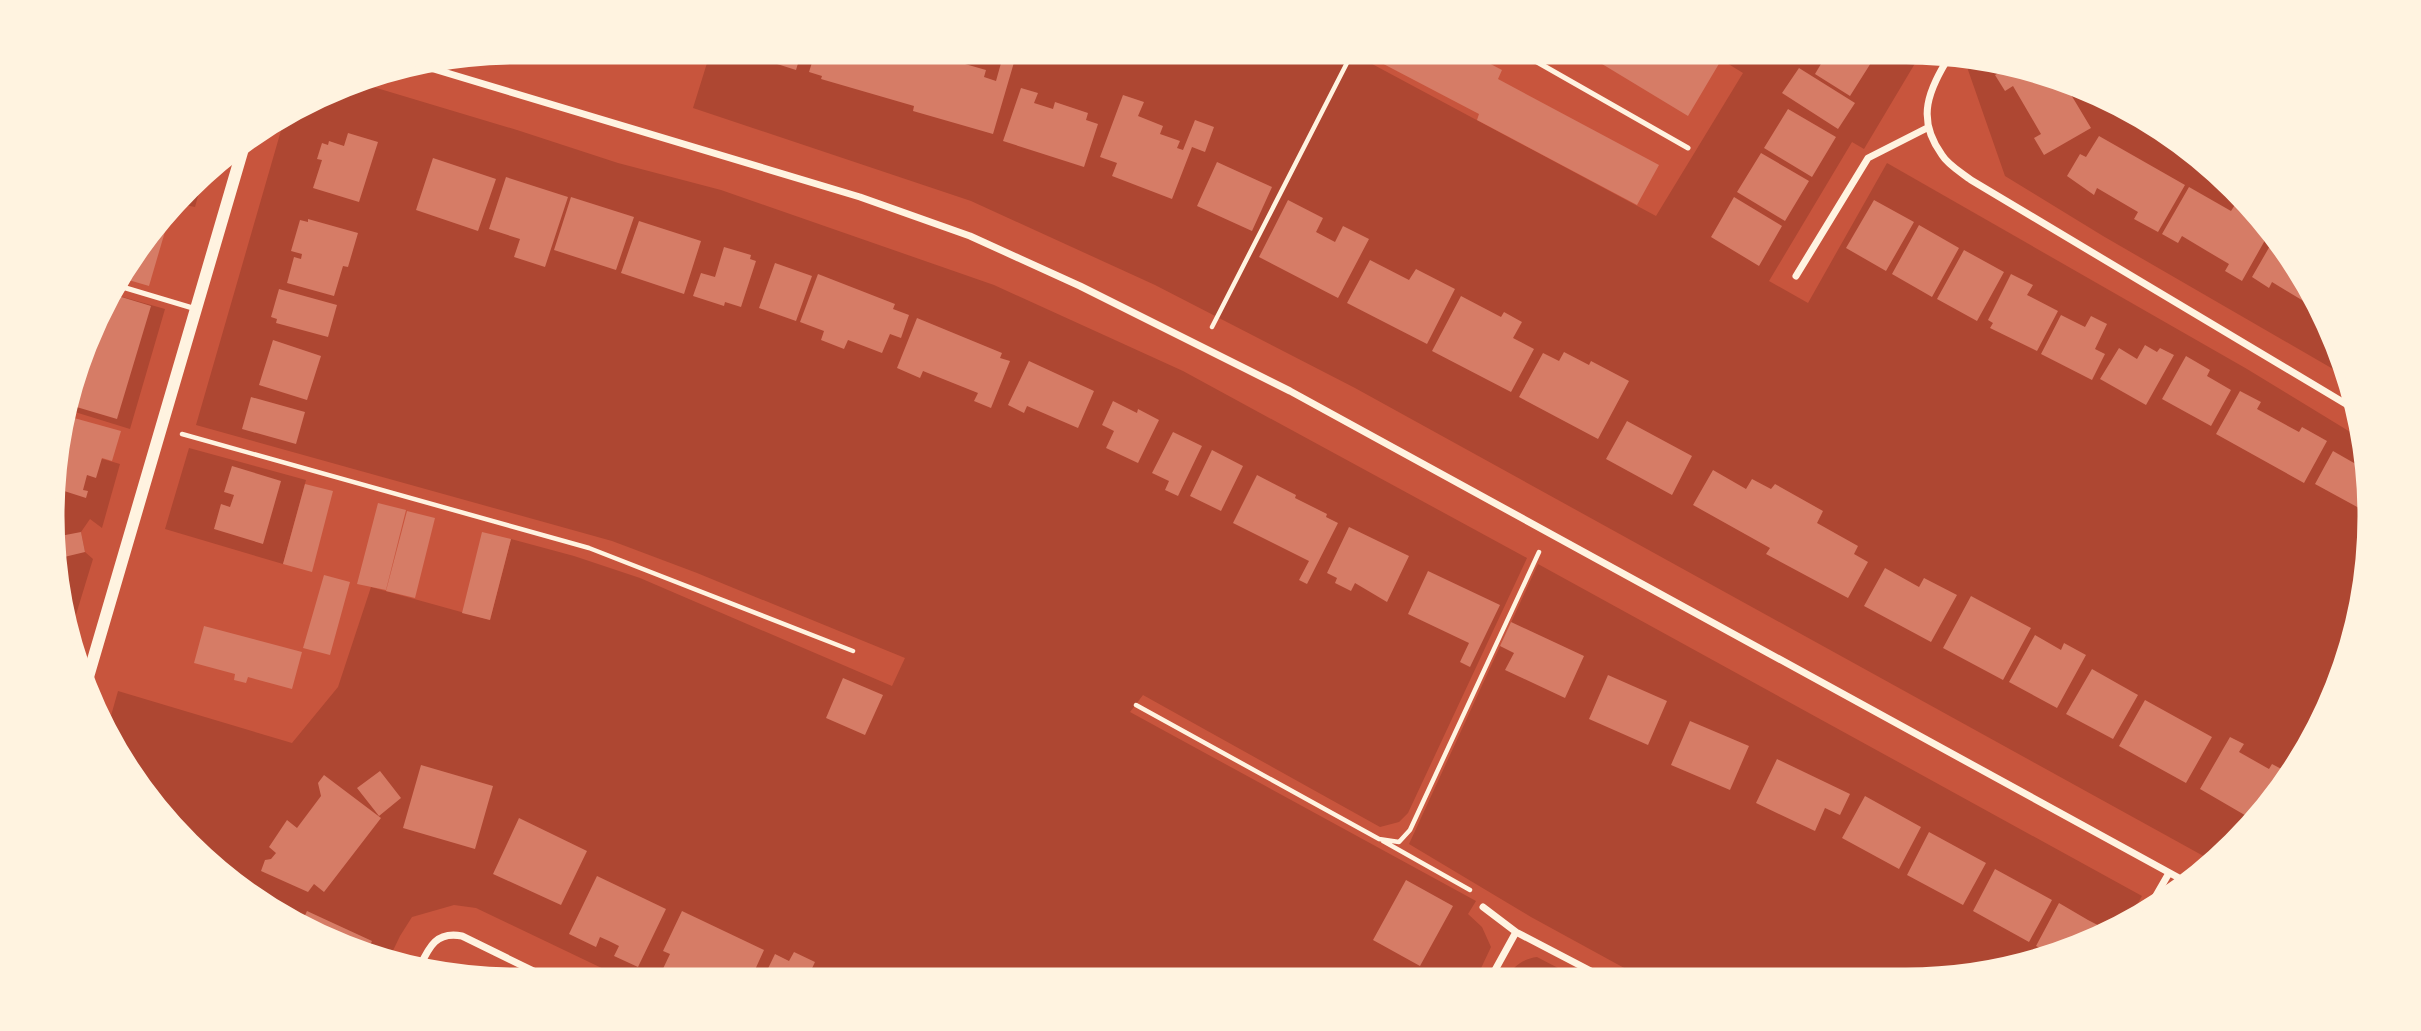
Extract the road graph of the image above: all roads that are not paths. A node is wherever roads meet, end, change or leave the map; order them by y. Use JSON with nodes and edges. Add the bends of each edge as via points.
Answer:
{"nodes":[{"id":1,"x":1534,"y":60,"type":"edge"},
{"id":2,"x":1946,"y":61,"type":"edge"},
{"id":3,"x":428,"y":68,"type":"edge"},
{"id":4,"x":1927,"y":128,"type":"junction"},
{"id":5,"x":1688,"y":148,"type":"dead end"},
{"id":6,"x":242,"y":151,"type":"edge"},
{"id":7,"x":1796,"y":276,"type":"dead end"},
{"id":8,"x":121,"y":287,"type":"edge"},
{"id":9,"x":196,"y":309,"type":"junction"},
{"id":10,"x":2348,"y":405,"type":"edge"},
{"id":11,"x":87,"y":670,"type":"edge"},
{"id":12,"x":2169,"y":873,"type":"junction"},
{"id":13,"x":2180,"y":879,"type":"edge"},
{"id":14,"x":2155,"y":897,"type":"edge"},
{"id":15,"x":1483,"y":907,"type":"road end"},
{"id":16,"x":1516,"y":932,"type":"junction"},
{"id":17,"x":422,"y":962,"type":"edge"},
{"id":18,"x":536,"y":972,"type":"edge"},
{"id":19,"x":1494,"y":972,"type":"edge"},
{"id":20,"x":1593,"y":972,"type":"edge"}],
"edges":[{"from":1,"to":5,"type":"lane"},
{"from":2,"to":4,"type":"street","via":[[1927,104]]},
{"from":3,"to":12,"type":"street","via":[[860,197],[970,236],[1080,286],[1290,391]]},
{"from":4,"to":7,"type":"street","via":[[1868,158]]},
{"from":4,"to":10,"type":"street","via":[[1942,157],[1971,180]]},
{"from":6,"to":9,"type":"street"},
{"from":8,"to":9,"type":"lane"},
{"from":9,"to":11,"type":"street"},
{"from":12,"to":13,"type":"street"},
{"from":12,"to":14,"type":"street"},
{"from":15,"to":16,"type":"street"},
{"from":16,"to":19,"type":"street"},
{"from":16,"to":20,"type":"street"},
{"from":17,"to":18,"type":"street","via":[[434,942],[452,934]]}]}
